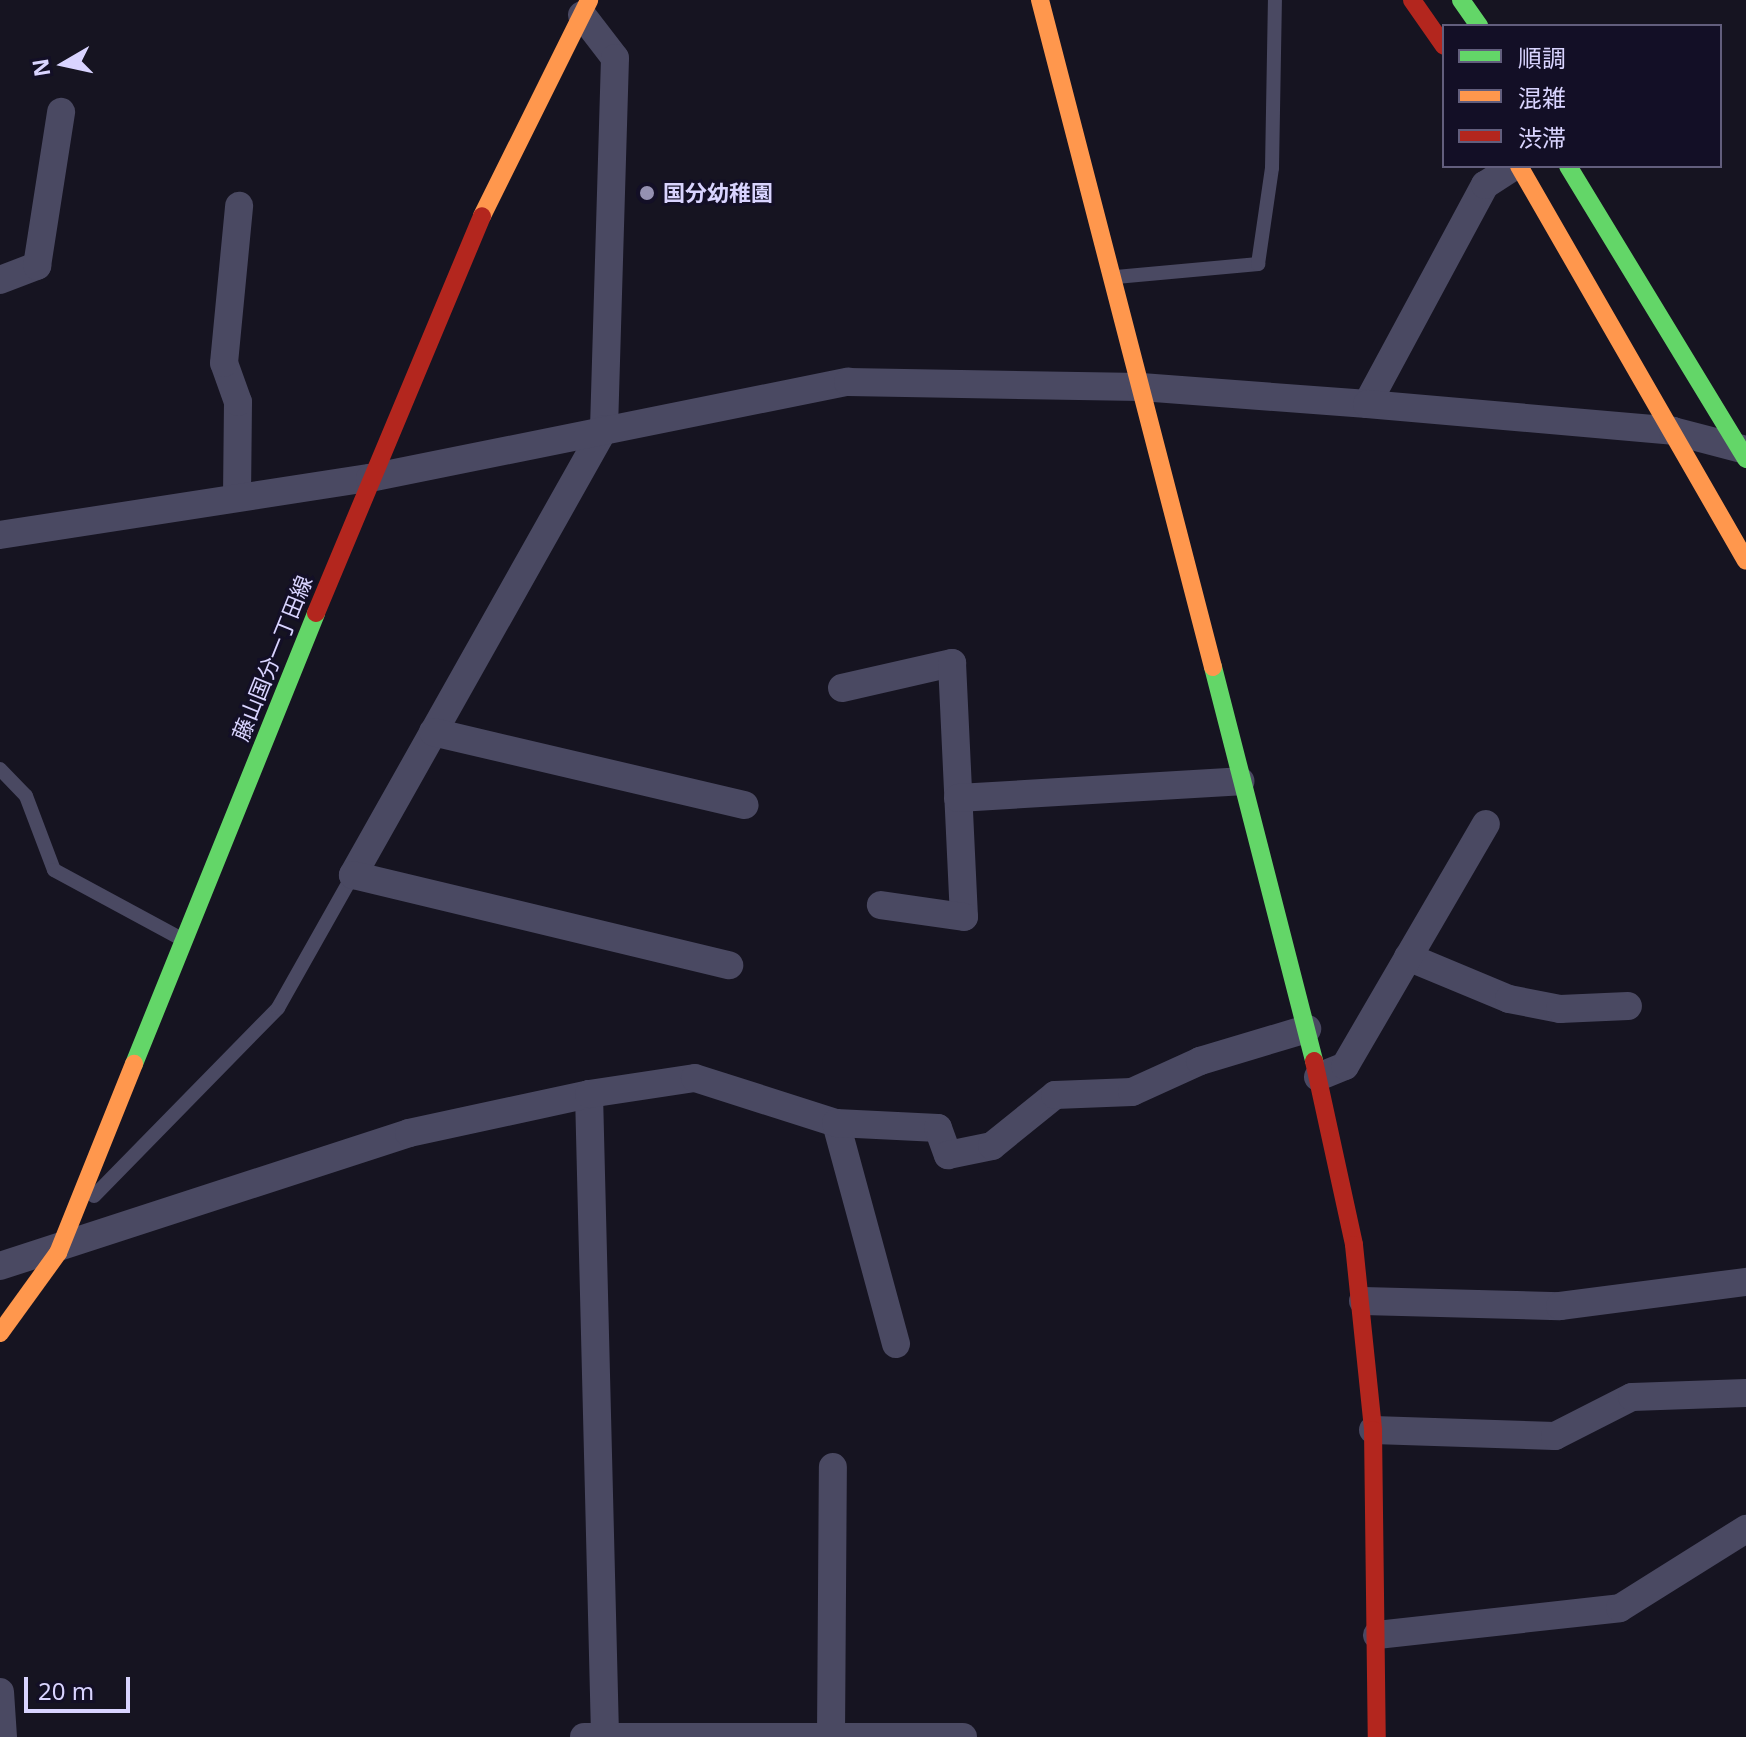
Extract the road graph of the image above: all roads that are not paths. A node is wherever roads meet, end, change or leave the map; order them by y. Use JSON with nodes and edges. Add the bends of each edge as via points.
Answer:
{"nodes":[{"id":1,"x":1040,"y":0,"type":"edge"},
{"id":2,"x":1275,"y":0,"type":"edge"},
{"id":3,"x":1412,"y":0,"type":"edge"},
{"id":4,"x":1461,"y":0,"type":"edge"},
{"id":5,"x":586,"y":8,"type":"edge"},
{"id":6,"x":1478,"y":24,"type":"edge"},
{"id":7,"x":1442,"y":43,"type":"edge"},
{"id":8,"x":61,"y":112,"type":"dead end"},
{"id":9,"x":1513,"y":168,"type":"edge"},
{"id":10,"x":1517,"y":168,"type":"edge"},
{"id":11,"x":1569,"y":168,"type":"edge"},
{"id":12,"x":239,"y":206,"type":"dead end"},
{"id":13,"x":1112,"y":278,"type":"junction"},
{"id":14,"x":0,"y":280,"type":"edge"},
{"id":15,"x":1141,"y":387,"type":"junction"},
{"id":16,"x":1367,"y":404,"type":"junction"},
{"id":17,"x":604,"y":429,"type":"junction"},
{"id":18,"x":1673,"y":431,"type":"junction"},
{"id":19,"x":1744,"y":453,"type":"edge"},
{"id":20,"x":370,"y":478,"type":"junction"},
{"id":21,"x":237,"y":497,"type":"junction"},
{"id":22,"x":0,"y":535,"type":"edge"},
{"id":23,"x":1746,"y":560,"type":"edge"},
{"id":24,"x":842,"y":688,"type":"dead end"},
{"id":25,"x":433,"y":732,"type":"junction"},
{"id":26,"x":0,"y":769,"type":"edge"},
{"id":27,"x":1240,"y":781,"type":"junction"},
{"id":28,"x":958,"y":798,"type":"junction"},
{"id":29,"x":745,"y":805,"type":"dead end"},
{"id":30,"x":1486,"y":824,"type":"dead end"},
{"id":31,"x":353,"y":875,"type":"junction"},
{"id":32,"x":881,"y":905,"type":"dead end"},
{"id":33,"x":184,"y":941,"type":"junction"},
{"id":34,"x":1408,"y":957,"type":"junction"},
{"id":35,"x":729,"y":965,"type":"dead end"},
{"id":36,"x":1628,"y":1006,"type":"dead end"},
{"id":37,"x":1307,"y":1029,"type":"junction"},
{"id":38,"x":1318,"y":1077,"type":"junction"},
{"id":39,"x":589,"y":1094,"type":"junction"},
{"id":40,"x":836,"y":1123,"type":"junction"},
{"id":41,"x":72,"y":1219,"type":"junction"},
{"id":42,"x":58,"y":1253,"type":"junction"},
{"id":43,"x":0,"y":1266,"type":"edge"},
{"id":44,"x":1746,"y":1282,"type":"edge"},
{"id":45,"x":1363,"y":1301,"type":"junction"},
{"id":46,"x":0,"y":1333,"type":"edge"},
{"id":47,"x":896,"y":1344,"type":"dead end"},
{"id":48,"x":1746,"y":1393,"type":"edge"},
{"id":49,"x":1373,"y":1430,"type":"junction"},
{"id":50,"x":833,"y":1467,"type":"dead end"},
{"id":51,"x":1746,"y":1529,"type":"edge"},
{"id":52,"x":1377,"y":1635,"type":"junction"},
{"id":53,"x":0,"y":1692,"type":"edge"},
{"id":54,"x":594,"y":1735,"type":"edge"},
{"id":55,"x":831,"y":1736,"type":"edge"},
{"id":56,"x":3,"y":1737,"type":"edge"},
{"id":57,"x":906,"y":1737,"type":"edge"},
{"id":58,"x":963,"y":1737,"type":"edge"},
{"id":59,"x":1377,"y":1737,"type":"edge"}],
"edges":[{"from":1,"to":13,"type":"street"},
{"from":2,"to":13,"type":"lane","via":[[1272,168],[1258,264]]},
{"from":3,"to":7,"type":"street"},
{"from":4,"to":6,"type":"street"},
{"from":5,"to":17,"type":"street","via":[[615,58]]},
{"from":5,"to":20,"type":"street","name":"藤山国分一丁田線","via":[[514,142]]},
{"from":8,"to":14,"type":"street","via":[[37,266]]},
{"from":9,"to":16,"type":"street","via":[[1485,185]]},
{"from":10,"to":18,"type":"street"},
{"from":11,"to":19,"type":"street"},
{"from":12,"to":21,"type":"street","via":[[224,363],[238,402]]},
{"from":13,"to":15,"type":"street"},
{"from":15,"to":16,"type":"street"},
{"from":15,"to":17,"type":"street","via":[[848,382]]},
{"from":15,"to":27,"type":"street"},
{"from":16,"to":18,"type":"street"},
{"from":17,"to":20,"type":"street"},
{"from":17,"to":25,"type":"street"},
{"from":18,"to":19,"type":"street"},
{"from":18,"to":23,"type":"street"},
{"from":20,"to":21,"type":"street"},
{"from":20,"to":33,"type":"street","name":"藤山国分一丁田線"},
{"from":21,"to":22,"type":"street"},
{"from":24,"to":28,"type":"street","via":[[952,663]]},
{"from":25,"to":29,"type":"street"},
{"from":25,"to":31,"type":"street"},
{"from":26,"to":33,"type":"lane","via":[[26,796],[54,870]]},
{"from":27,"to":28,"type":"street"},
{"from":27,"to":37,"type":"street"},
{"from":28,"to":32,"type":"street","via":[[964,917]]},
{"from":30,"to":34,"type":"street"},
{"from":31,"to":35,"type":"street"},
{"from":31,"to":41,"type":"lane","via":[[278,1008]]},
{"from":33,"to":41,"type":"street","name":"藤山国分一丁田線"},
{"from":34,"to":36,"type":"street","via":[[1509,999],[1560,1009]]},
{"from":34,"to":38,"type":"street","via":[[1345,1066]]},
{"from":37,"to":38,"type":"street"},
{"from":37,"to":40,"type":"street","via":[[1200,1061],[1132,1092],[1055,1095],[992,1146],[948,1155],[938,1128]]},
{"from":38,"to":45,"type":"street"},
{"from":39,"to":40,"type":"street","via":[[695,1078]]},
{"from":39,"to":42,"type":"street","via":[[409,1133]]},
{"from":39,"to":54,"type":"street"},
{"from":40,"to":47,"type":"street"},
{"from":41,"to":42,"type":"street","name":"藤山国分一丁田線"},
{"from":42,"to":43,"type":"street"},
{"from":42,"to":46,"type":"street","name":"藤山国分一丁田線"},
{"from":44,"to":45,"type":"street","via":[[1560,1306]]},
{"from":45,"to":49,"type":"street"},
{"from":48,"to":49,"type":"street","via":[[1632,1397],[1555,1436]]},
{"from":49,"to":52,"type":"street"},
{"from":50,"to":55,"type":"street"},
{"from":51,"to":52,"type":"street","via":[[1620,1608]]},
{"from":52,"to":59,"type":"street"},
{"from":53,"to":56,"type":"street"},
{"from":54,"to":55,"type":"street"},
{"from":55,"to":57,"type":"street"},
{"from":57,"to":58,"type":"street"}]}
